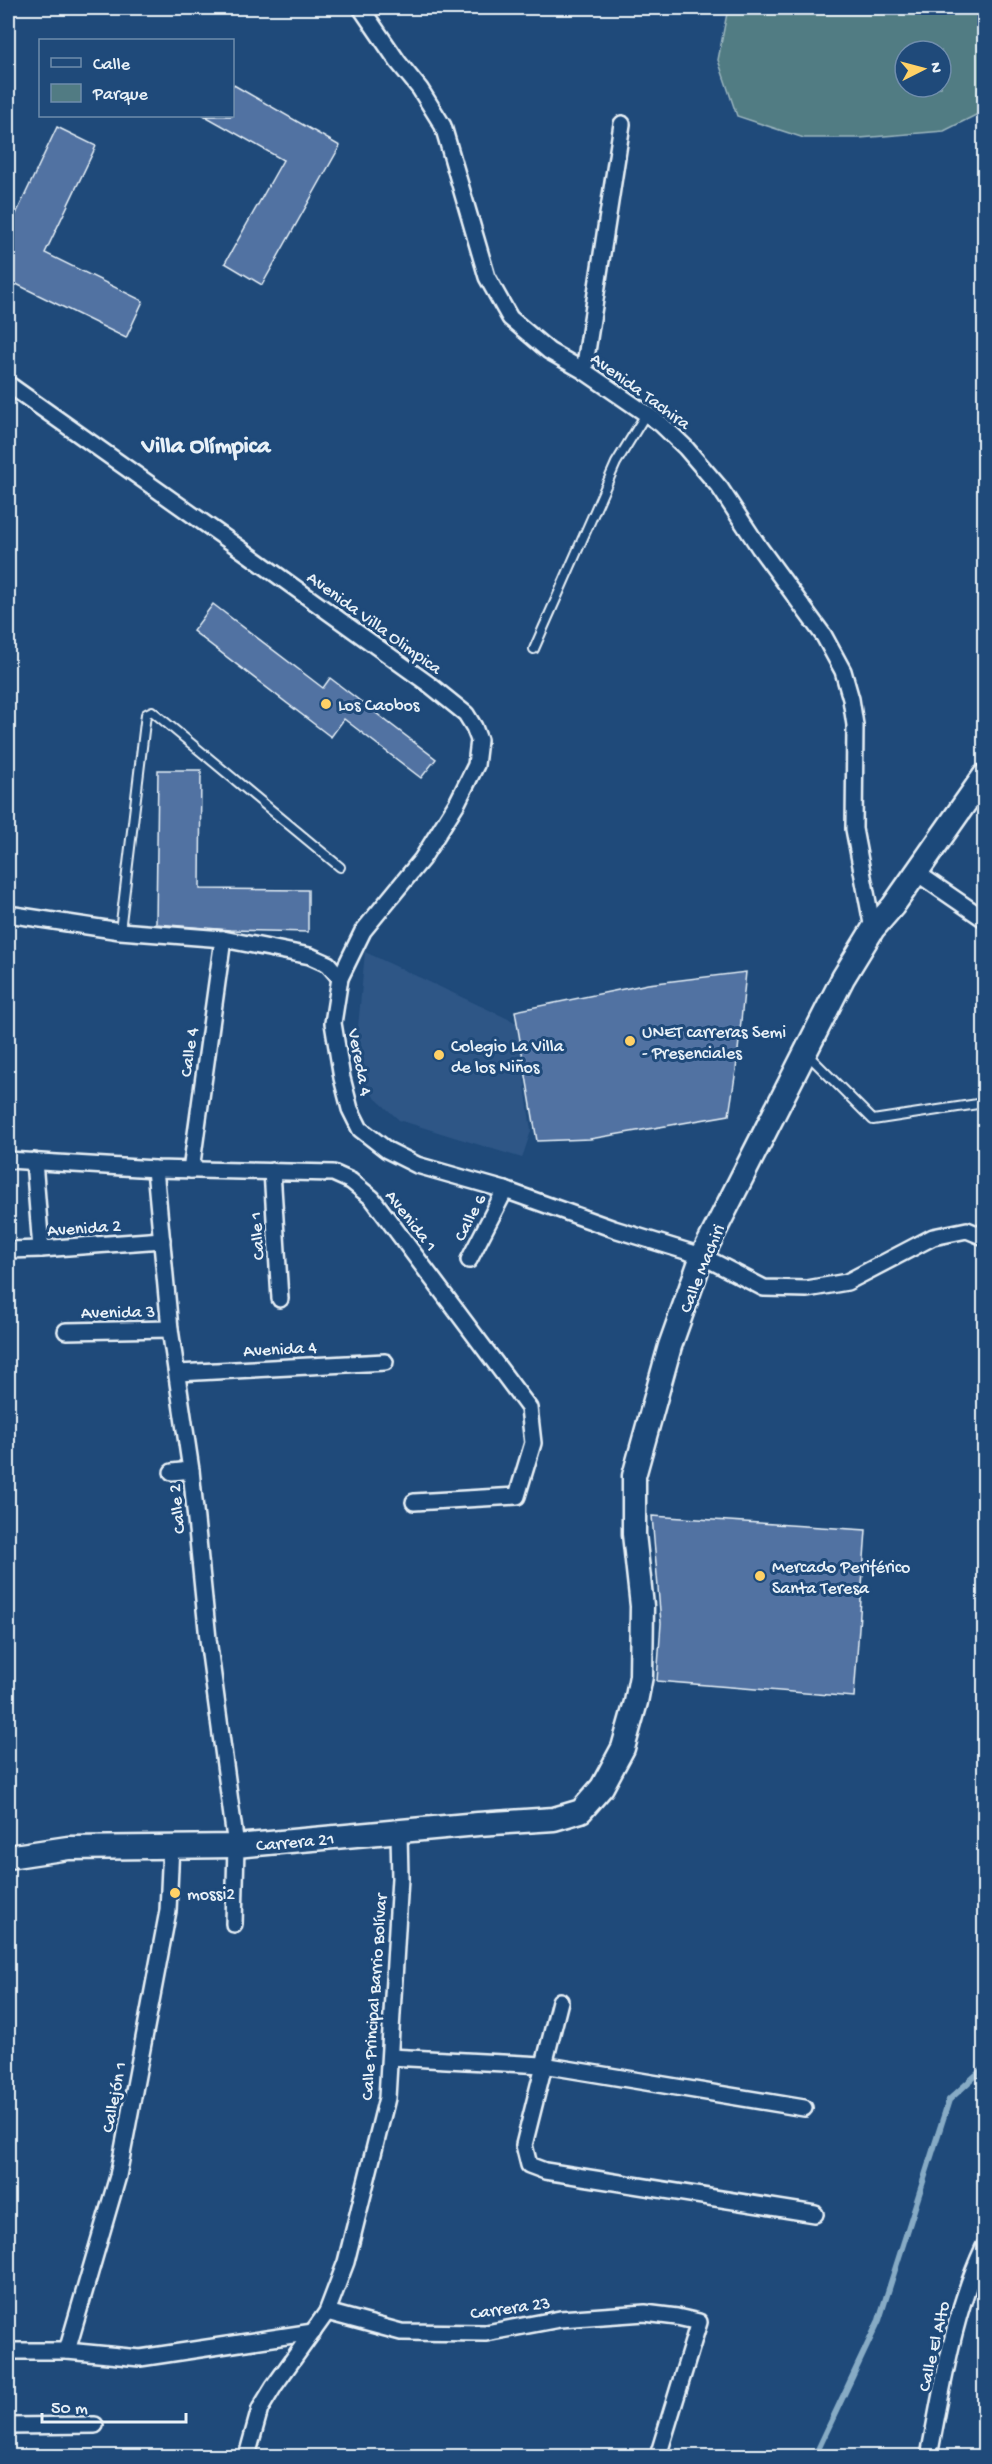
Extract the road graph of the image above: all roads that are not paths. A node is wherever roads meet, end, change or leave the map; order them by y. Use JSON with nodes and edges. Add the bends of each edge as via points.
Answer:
{"nodes":[{"id":1,"x":361,"y":8,"type":"edge"},
{"id":2,"x":622,"y":124,"type":"dead end"},
{"id":3,"x":584,"y":371,"type":"junction"},
{"id":4,"x":8,"y":384,"type":"edge"},
{"id":5,"x":646,"y":414,"type":"junction"},
{"id":6,"x":534,"y":649,"type":"dead end"},
{"id":7,"x":984,"y":776,"type":"edge"},
{"id":8,"x":340,"y":867,"type":"dead end"},
{"id":9,"x":917,"y":873,"type":"junction"},
{"id":10,"x":8,"y":914,"type":"edge"},
{"id":11,"x":984,"y":919,"type":"edge"},
{"id":12,"x":873,"y":929,"type":"junction"},
{"id":13,"x":120,"y":931,"type":"junction"},
{"id":14,"x":223,"y":939,"type":"junction"},
{"id":15,"x":340,"y":978,"type":"junction"},
{"id":16,"x":805,"y":1052,"type":"junction"},
{"id":17,"x":984,"y":1102,"type":"edge"},
{"id":18,"x":8,"y":1160,"type":"edge"},
{"id":19,"x":34,"y":1161,"type":"junction"},
{"id":20,"x":155,"y":1169,"type":"junction"},
{"id":21,"x":191,"y":1170,"type":"junction"},
{"id":22,"x":272,"y":1171,"type":"junction"},
{"id":23,"x":505,"y":1190,"type":"junction"},
{"id":24,"x":984,"y":1237,"type":"edge"},
{"id":25,"x":162,"y":1240,"type":"junction"},
{"id":26,"x":41,"y":1249,"type":"junction"},
{"id":27,"x":8,"y":1250,"type":"edge"},
{"id":28,"x":702,"y":1256,"type":"junction"},
{"id":29,"x":469,"y":1260,"type":"dead end"},
{"id":30,"x":280,"y":1299,"type":"dead end"},
{"id":31,"x":170,"y":1329,"type":"junction"},
{"id":32,"x":66,"y":1331,"type":"dead end"},
{"id":33,"x":385,"y":1362,"type":"dead end"},
{"id":34,"x":178,"y":1373,"type":"junction"},
{"id":35,"x":191,"y":1470,"type":"junction"},
{"id":36,"x":172,"y":1472,"type":"dead end"},
{"id":37,"x":414,"y":1502,"type":"dead end"},
{"id":38,"x":581,"y":1811,"type":"joint"},
{"id":39,"x":399,"y":1833,"type":"junction"},
{"id":40,"x":171,"y":1845,"type":"junction"},
{"id":41,"x":236,"y":1846,"type":"junction"},
{"id":42,"x":8,"y":1857,"type":"edge"},
{"id":43,"x":234,"y":1924,"type":"dead end"},
{"id":44,"x":560,"y":2001,"type":"dead end"},
{"id":45,"x":390,"y":2057,"type":"junction"},
{"id":46,"x":543,"y":2065,"type":"junction"},
{"id":47,"x":804,"y":2108,"type":"dead end"},
{"id":48,"x":815,"y":2214,"type":"dead end"},
{"id":49,"x":984,"y":2247,"type":"edge"},
{"id":50,"x":977,"y":2278,"type":"edge"},
{"id":51,"x":327,"y":2312,"type":"junction"},
{"id":52,"x":313,"y":2331,"type":"junction"},
{"id":53,"x":8,"y":2351,"type":"edge"},
{"id":54,"x":67,"y":2351,"type":"junction"},
{"id":55,"x":95,"y":2425,"type":"dead end"},
{"id":56,"x":8,"y":2426,"type":"edge"},
{"id":57,"x":247,"y":2457,"type":"edge"},
{"id":58,"x":658,"y":2457,"type":"edge"},
{"id":59,"x":929,"y":2457,"type":"edge"}],
"edges":[{"from":1,"to":3,"type":"street","name":"Avenida Tachira","via":[[442,126],[487,277],[510,318],[549,351]]},
{"from":2,"to":3,"type":"street"},
{"from":3,"to":5,"type":"street","name":"Avenida Tachira"},
{"from":4,"to":15,"type":"street","name":"Avenida Villa Olimpica","via":[[430,685],[466,714],[474,727],[477,765],[457,803],[422,859],[363,930]]},
{"from":5,"to":6,"type":"lane","via":[[616,464]]},
{"from":5,"to":12,"type":"street","name":"Avenida Tachira","via":[[685,447],[720,488],[824,636],[843,671],[855,725],[854,829]]},
{"from":7,"to":9,"type":"street","name":"Calle Machiri"},
{"from":8,"to":13,"type":"lane","via":[[152,711],[146,714]]},
{"from":9,"to":11,"type":"street"},
{"from":9,"to":12,"type":"street","name":"Calle Machiri"},
{"from":10,"to":13,"type":"street"},
{"from":12,"to":16,"type":"street","name":"Calle Machiri"},
{"from":13,"to":14,"type":"street"},
{"from":14,"to":15,"type":"street","via":[[310,956],[328,964]]},
{"from":14,"to":21,"type":"street","name":"Calle 4"},
{"from":15,"to":23,"type":"street","name":"Vereda 4","via":[[333,1023],[342,1078],[360,1129],[387,1150],[417,1165]]},
{"from":16,"to":17,"type":"lane","via":[[873,1120]]},
{"from":16,"to":28,"type":"street","name":"Calle Machiri"},
{"from":18,"to":19,"type":"street","name":"Avenida 1"},
{"from":19,"to":20,"type":"street","name":"Avenida 1"},
{"from":19,"to":26,"type":"street"},
{"from":20,"to":21,"type":"street","name":"Avenida 1"},
{"from":20,"to":25,"type":"street","name":"Calle 2"},
{"from":21,"to":22,"type":"street","name":"Avenida 1"},
{"from":22,"to":30,"type":"street","name":"Calle 1"},
{"from":22,"to":37,"type":"street","name":"Avenida 1","via":[[333,1173],[372,1198],[529,1408],[533,1443],[518,1496]]},
{"from":23,"to":28,"type":"street","name":"Vereda 4"},
{"from":23,"to":29,"type":"street","name":"Calle 6"},
{"from":24,"to":28,"type":"street","name":"Vereda 4","via":[[967,1230],[933,1237],[847,1282],[807,1289],[764,1288]]},
{"from":25,"to":26,"type":"street","name":"Avenida 2"},
{"from":25,"to":31,"type":"street","name":"Calle 2"},
{"from":26,"to":27,"type":"street","name":"Avenida 2"},
{"from":28,"to":38,"type":"street","name":"Calle Machiri","via":[[670,1346],[634,1476],[634,1534],[642,1606],[641,1676],[636,1702],[623,1748],[602,1787]]},
{"from":31,"to":32,"type":"street","name":"Avenida 3"},
{"from":31,"to":34,"type":"street","name":"Calle 2"},
{"from":33,"to":34,"type":"street","name":"Avenida 4"},
{"from":34,"to":35,"type":"street","name":"Calle 2"},
{"from":35,"to":36,"type":"street"},
{"from":35,"to":41,"type":"street","name":"Calle 2","via":[[208,1639]]},
{"from":38,"to":39,"type":"street","name":"Carrera 21","via":[[554,1819]]},
{"from":39,"to":41,"type":"street","name":"Carrera 21"},
{"from":39,"to":45,"type":"street","name":"Calle Principal Barrio Bolívar"},
{"from":40,"to":41,"type":"street","name":"Carrera 21"},
{"from":40,"to":42,"type":"street","name":"Carrera 21","via":[[68,1848]]},
{"from":40,"to":54,"type":"street","name":"Callejón 1","via":[[168,1911],[118,2176]]},
{"from":41,"to":43,"type":"street","name":"Calle 2"},
{"from":44,"to":46,"type":"street"},
{"from":45,"to":46,"type":"street"},
{"from":45,"to":51,"type":"street","name":"Calle Principal Barrio Bolívar","via":[[387,2098],[346,2262]]},
{"from":46,"to":47,"type":"street"},
{"from":46,"to":48,"type":"street","via":[[524,2145],[529,2165],[545,2171]]},
{"from":49,"to":50,"type":"street","name":"Calle El Alto"},
{"from":50,"to":59,"type":"street","name":"Calle El Alto","via":[[952,2333]]},
{"from":51,"to":52,"type":"street","name":"Calle Principal Barrio Bolívar"},
{"from":51,"to":58,"type":"street","name":"Carrera 23","via":[[401,2332],[486,2333],[560,2319],[645,2313],[699,2322]]},
{"from":52,"to":54,"type":"street","via":[[140,2358]]},
{"from":52,"to":57,"type":"street","name":"Calle Principal Barrio Bolívar","via":[[260,2409]]},
{"from":53,"to":54,"type":"street"},
{"from":55,"to":56,"type":"street"}]}
